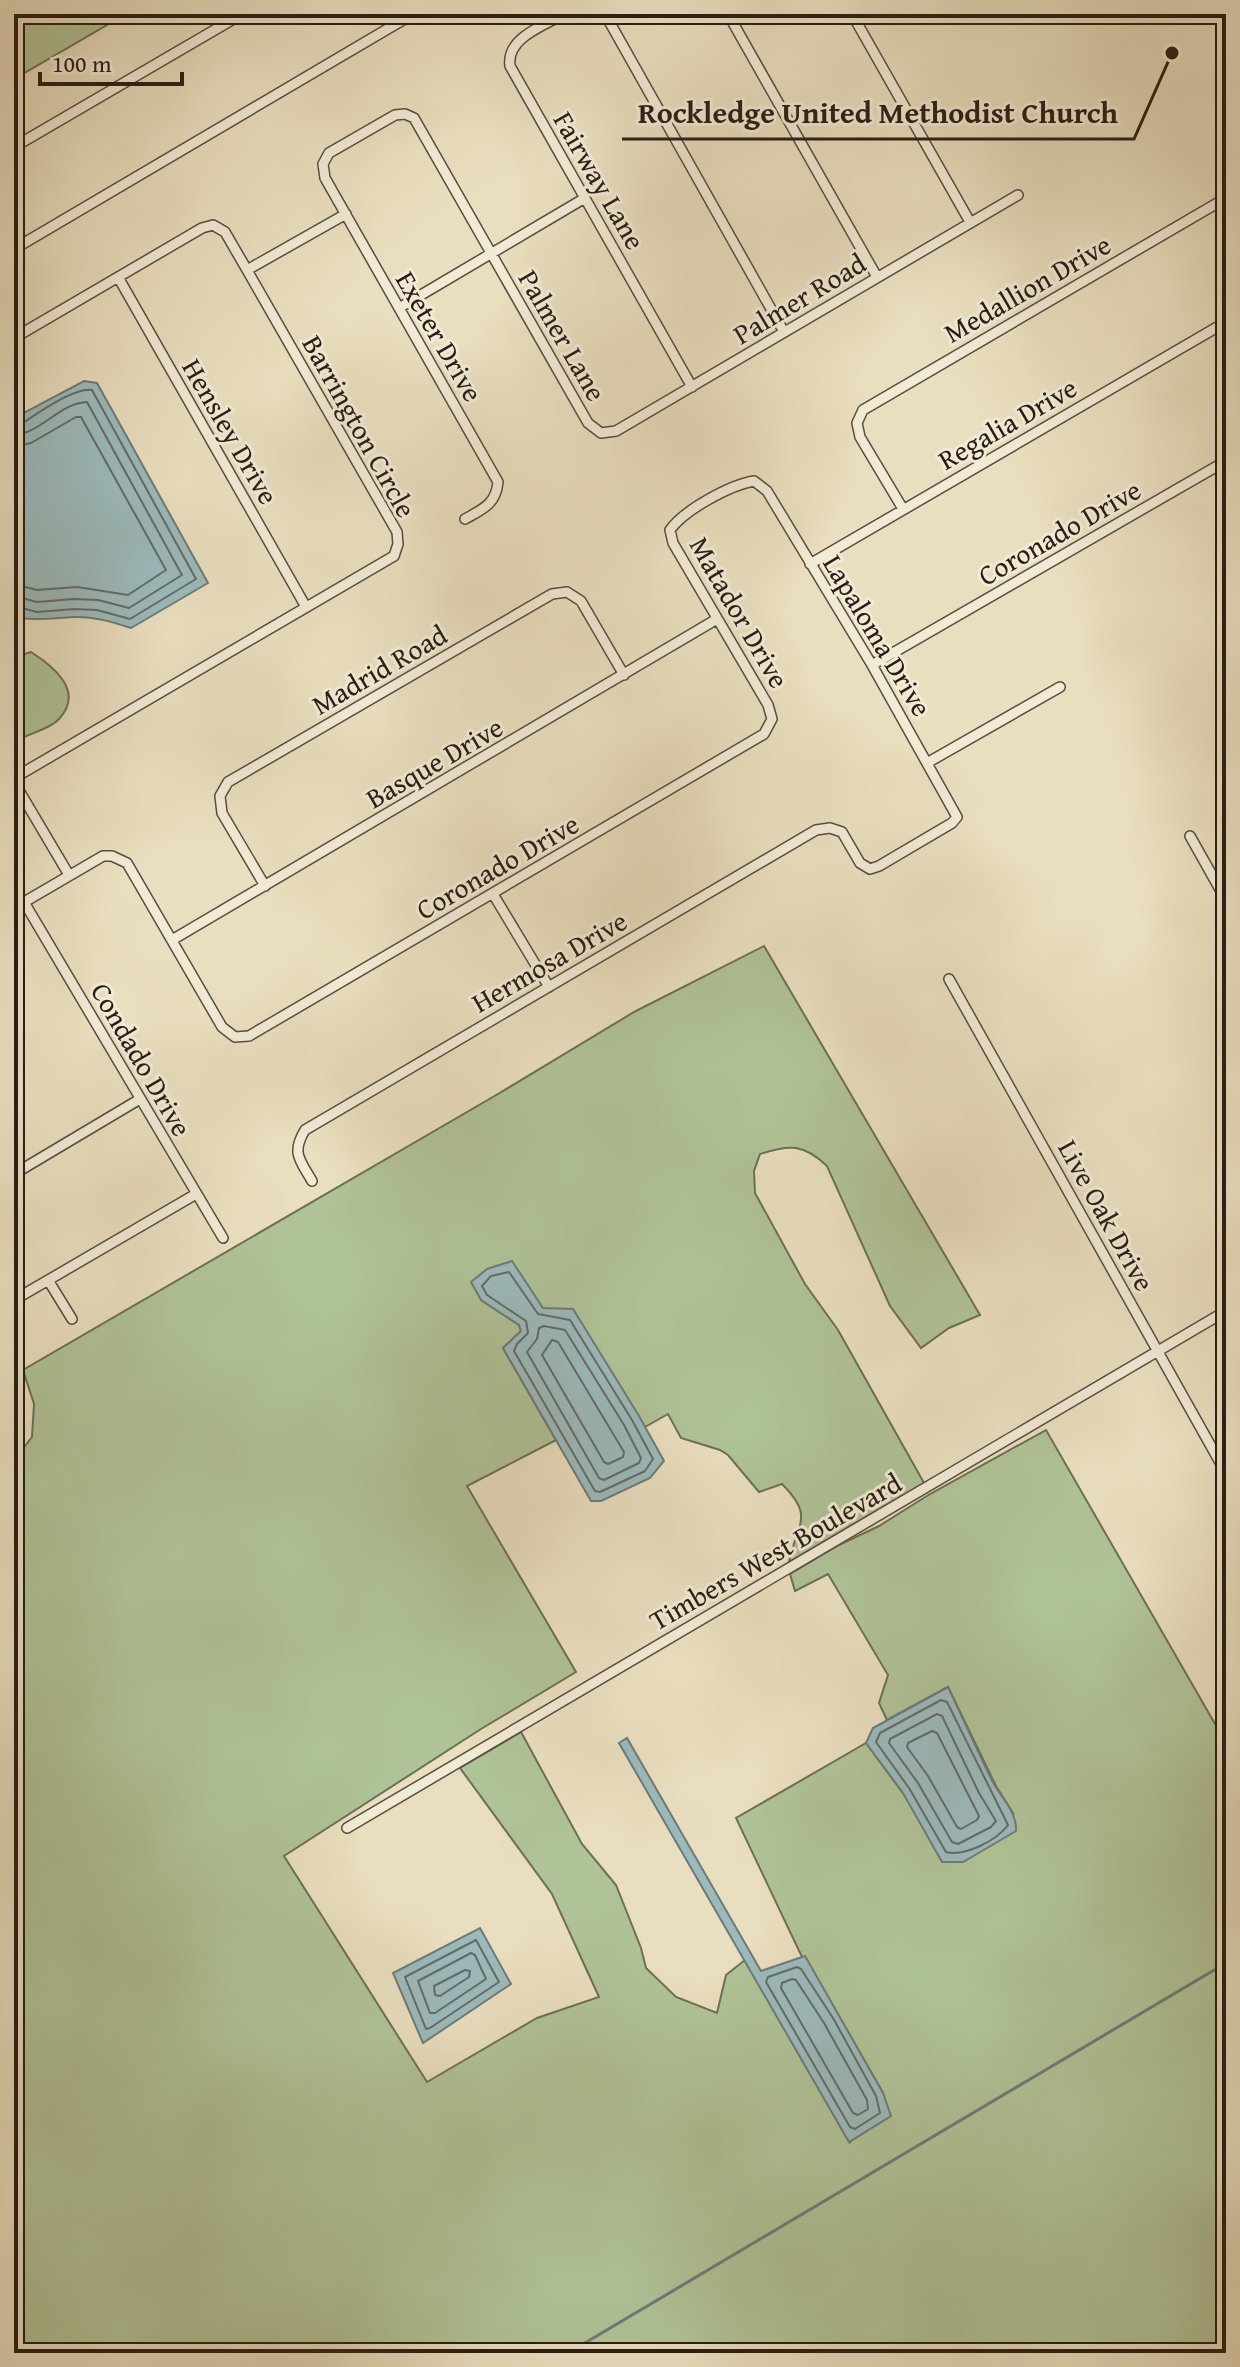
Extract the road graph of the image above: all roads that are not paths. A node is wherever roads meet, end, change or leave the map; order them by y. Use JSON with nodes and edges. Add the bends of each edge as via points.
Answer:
{"nodes":[{"id":1,"x":242,"y":14,"type":"edge"},
{"id":2,"x":413,"y":14,"type":"edge"},
{"id":3,"x":564,"y":14,"type":"edge"},
{"id":4,"x":605,"y":14,"type":"edge"},
{"id":5,"x":728,"y":14,"type":"edge"},
{"id":6,"x":852,"y":14,"type":"edge"},
{"id":7,"x":14,"y":147,"type":"edge"},
{"id":8,"x":323,"y":164,"type":"joint"},
{"id":9,"x":1018,"y":195,"type":"dead end"},
{"id":10,"x":585,"y":198,"type":"junction"},
{"id":11,"x":1226,"y":198,"type":"edge"},
{"id":12,"x":346,"y":214,"type":"junction"},
{"id":13,"x":970,"y":222,"type":"junction"},
{"id":14,"x":14,"y":249,"type":"edge"},
{"id":15,"x":491,"y":253,"type":"junction"},
{"id":16,"x":247,"y":270,"type":"junction"},
{"id":17,"x":118,"y":277,"type":"junction"},
{"id":18,"x":877,"y":277,"type":"junction"},
{"id":19,"x":399,"y":308,"type":"junction"},
{"id":20,"x":1226,"y":322,"type":"edge"},
{"id":21,"x":784,"y":332,"type":"junction"},
{"id":22,"x":14,"y":338,"type":"edge"},
{"id":23,"x":692,"y":387,"type":"junction"},
{"id":24,"x":601,"y":433,"type":"joint"},
{"id":25,"x":1226,"y":461,"type":"edge"},
{"id":26,"x":754,"y":481,"type":"joint"},
{"id":27,"x":903,"y":509,"type":"junction"},
{"id":28,"x":465,"y":519,"type":"dead end"},
{"id":29,"x":810,"y":564,"type":"junction"},
{"id":30,"x":306,"y":607,"type":"junction"},
{"id":31,"x":717,"y":619,"type":"junction"},
{"id":32,"x":872,"y":665,"type":"junction"},
{"id":33,"x":624,"y":675,"type":"junction"},
{"id":34,"x":1060,"y":687,"type":"dead end"},
{"id":35,"x":772,"y":719,"type":"joint"},
{"id":36,"x":927,"y":763,"type":"junction"},
{"id":37,"x":14,"y":780,"type":"edge"},
{"id":38,"x":830,"y":828,"type":"joint"},
{"id":39,"x":1190,"y":836,"type":"dead end"},
{"id":40,"x":69,"y":875,"type":"junction"},
{"id":41,"x":265,"y":886,"type":"junction"},
{"id":42,"x":493,"y":894,"type":"junction"},
{"id":43,"x":1226,"y":900,"type":"edge"},
{"id":44,"x":24,"y":902,"type":"junction"},
{"id":45,"x":14,"y":908,"type":"edge"},
{"id":46,"x":172,"y":940,"type":"junction"},
{"id":47,"x":949,"y":979,"type":"dead end"},
{"id":48,"x":549,"y":987,"type":"junction"},
{"id":49,"x":140,"y":1099,"type":"junction"},
{"id":50,"x":14,"y":1174,"type":"edge"},
{"id":51,"x":312,"y":1181,"type":"dead end"},
{"id":52,"x":196,"y":1194,"type":"junction"},
{"id":53,"x":223,"y":1238,"type":"dead end"},
{"id":54,"x":48,"y":1280,"type":"junction"},
{"id":55,"x":14,"y":1300,"type":"edge"},
{"id":56,"x":1226,"y":1311,"type":"edge"},
{"id":57,"x":72,"y":1319,"type":"dead end"},
{"id":58,"x":1158,"y":1352,"type":"junction"},
{"id":59,"x":1226,"y":1473,"type":"edge"},
{"id":60,"x":347,"y":1828,"type":"dead end"}],
"edges":[{"from":1,"to":7,"type":"street"},
{"from":2,"to":14,"type":"street"},
{"from":3,"to":10,"type":"street","name":"Fairway Lane","via":[[514,43],[508,56]]},
{"from":4,"to":21,"type":"street"},
{"from":5,"to":18,"type":"street"},
{"from":6,"to":13,"type":"street"},
{"from":8,"to":12,"type":"street","name":"Exeter Drive","via":[[325,178]]},
{"from":8,"to":15,"type":"street","name":"Palmer Lane","via":[[329,153],[395,115],[414,118]]},
{"from":9,"to":13,"type":"street","name":"Palmer Road"},
{"from":10,"to":15,"type":"street"},
{"from":10,"to":23,"type":"street","name":"Fairway Lane"},
{"from":11,"to":27,"type":"street","name":"Medallion Drive","via":[[863,410],[857,423],[860,437]]},
{"from":12,"to":16,"type":"street"},
{"from":12,"to":19,"type":"street","name":"Exeter Drive"},
{"from":13,"to":18,"type":"street","name":"Palmer Road"},
{"from":15,"to":19,"type":"street"},
{"from":15,"to":24,"type":"street","name":"Palmer Lane","via":[[588,423]]},
{"from":16,"to":17,"type":"street","name":"Barrington Circle","via":[[225,232],[213,225]]},
{"from":16,"to":30,"type":"street","name":"Barrington Circle","via":[[397,532],[394,556]]},
{"from":17,"to":22,"type":"street","name":"Barrington Circle"},
{"from":17,"to":30,"type":"street","name":"Hensley Drive"},
{"from":18,"to":21,"type":"street","name":"Palmer Road"},
{"from":19,"to":28,"type":"street","name":"Exeter Drive","via":[[498,482],[492,503]]},
{"from":20,"to":27,"type":"street","name":"Regalia Drive"},
{"from":21,"to":23,"type":"street","name":"Palmer Road"},
{"from":23,"to":24,"type":"street","name":"Palmer Road","via":[[616,431]]},
{"from":25,"to":32,"type":"street","name":"Coronado Drive"},
{"from":26,"to":29,"type":"street","name":"Lapaloma Drive","via":[[767,491]]},
{"from":26,"to":31,"type":"street","name":"Matador Drive","via":[[739,483],[677,519],[670,530]]},
{"from":27,"to":29,"type":"street","name":"Regalia Drive"},
{"from":29,"to":32,"type":"street","name":"Lapaloma Drive"},
{"from":30,"to":37,"type":"street","name":"Barrington Circle"},
{"from":31,"to":33,"type":"street","name":"Basque Drive"},
{"from":31,"to":35,"type":"street","name":"Matador Drive"},
{"from":32,"to":36,"type":"street","name":"Lapaloma Drive"},
{"from":33,"to":41,"type":"street","name":"Basque Drive"},
{"from":33,"to":41,"type":"street","name":"Madrid Road","via":[[581,601],[567,592],[552,594],[228,782],[220,796],[222,813]]},
{"from":34,"to":36,"type":"street"},
{"from":35,"to":42,"type":"street","name":"Coronado Drive","via":[[764,734]]},
{"from":36,"to":38,"type":"street","name":"Lapaloma Drive","via":[[957,817],[952,823],[870,869],[860,863],[842,832]]},
{"from":37,"to":40,"type":"street"},
{"from":38,"to":48,"type":"street","name":"Hermosa Drive","via":[[816,830]]},
{"from":39,"to":43,"type":"street"},
{"from":40,"to":44,"type":"street"},
{"from":40,"to":46,"type":"street","via":[[103,856],[127,863]]},
{"from":41,"to":46,"type":"street","name":"Basque Drive"},
{"from":42,"to":46,"type":"street","name":"Coronado Drive","via":[[249,1036],[235,1037],[222,1027]]},
{"from":42,"to":48,"type":"street"},
{"from":44,"to":45,"type":"street"},
{"from":44,"to":49,"type":"street","name":"Condado Drive"},
{"from":47,"to":58,"type":"street","name":"Live Oak Drive"},
{"from":48,"to":51,"type":"street","name":"Hermosa Drive","via":[[305,1130],[297,1155]]},
{"from":49,"to":50,"type":"street"},
{"from":49,"to":52,"type":"street","name":"Condado Drive"},
{"from":52,"to":53,"type":"street","name":"Condado Drive"},
{"from":52,"to":54,"type":"street"},
{"from":54,"to":55,"type":"street"},
{"from":54,"to":57,"type":"street"},
{"from":56,"to":58,"type":"street","name":"Timbers West Boulevard"},
{"from":58,"to":59,"type":"street","name":"Live Oak Drive"},
{"from":58,"to":60,"type":"street","name":"Timbers West Boulevard"}]}
